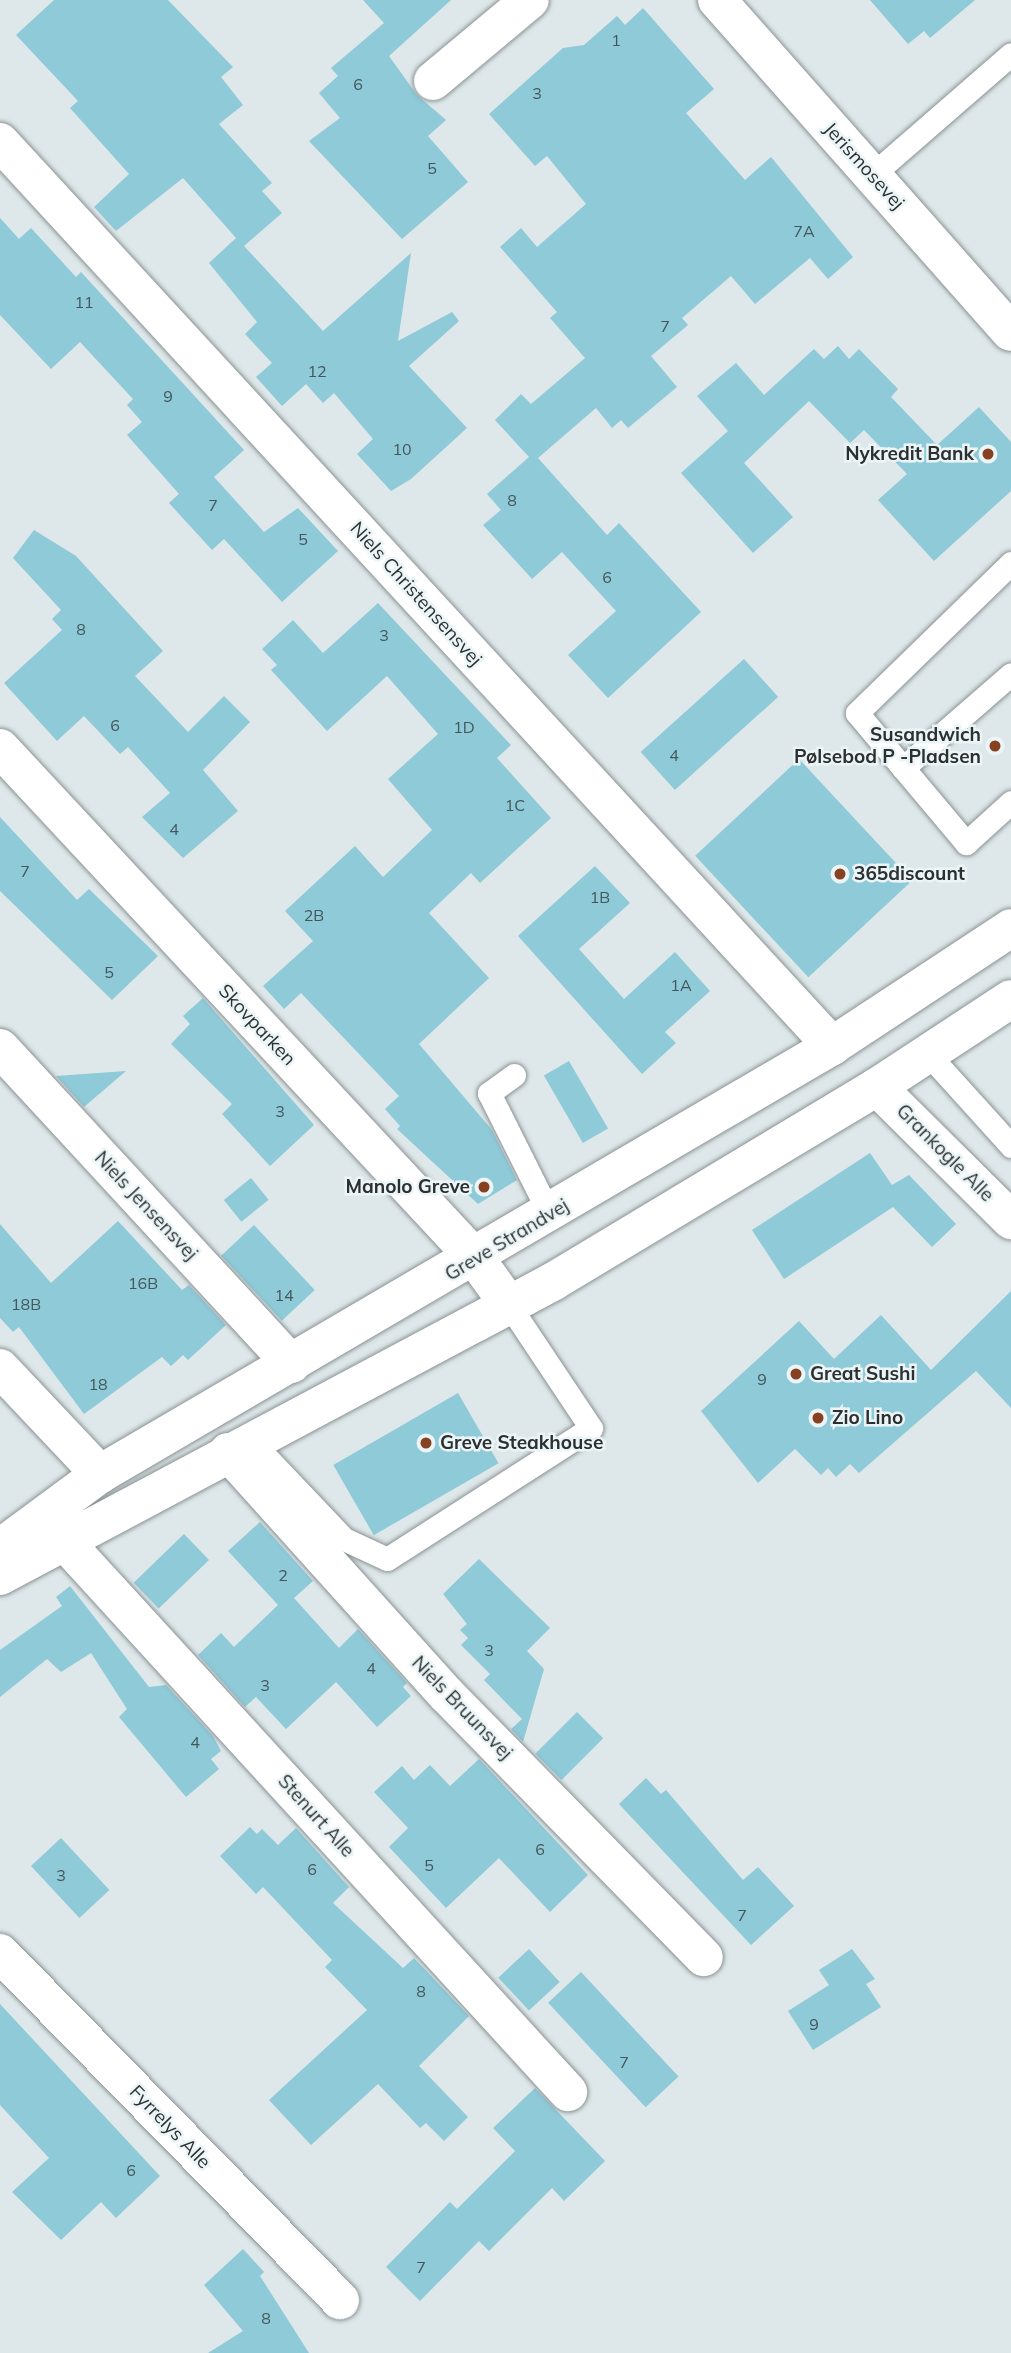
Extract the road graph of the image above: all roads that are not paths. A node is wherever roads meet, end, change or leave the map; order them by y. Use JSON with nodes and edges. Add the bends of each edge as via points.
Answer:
{"nodes":[{"id":1,"x":530,"y":0,"type":"edge"},
{"id":2,"x":717,"y":0,"type":"edge"},
{"id":3,"x":1011,"y":54,"type":"edge"},
{"id":4,"x":433,"y":81,"type":"dead end"},
{"id":5,"x":0,"y":142,"type":"edge"},
{"id":6,"x":872,"y":175,"type":"junction"},
{"id":7,"x":1011,"y":332,"type":"edge"},
{"id":8,"x":1011,"y":563,"type":"edge"},
{"id":9,"x":1011,"y":674,"type":"edge"},
{"id":10,"x":0,"y":748,"type":"edge"},
{"id":11,"x":903,"y":768,"type":"junction"},
{"id":12,"x":1011,"y":802,"type":"edge"},
{"id":13,"x":1011,"y":928,"type":"edge"},
{"id":14,"x":1011,"y":999,"type":"edge"},
{"id":15,"x":832,"y":1046,"type":"junction"},
{"id":16,"x":0,"y":1048,"type":"edge"},
{"id":17,"x":928,"y":1054,"type":"junction"},
{"id":18,"x":514,"y":1075,"type":"dead end"},
{"id":19,"x":877,"y":1087,"type":"junction"},
{"id":20,"x":1011,"y":1146,"type":"edge"},
{"id":21,"x":550,"y":1215,"type":"junction"},
{"id":22,"x":1011,"y":1220,"type":"edge"},
{"id":23,"x":476,"y":1259,"type":"junction"},
{"id":24,"x":509,"y":1305,"type":"junction"},
{"id":25,"x":292,"y":1364,"type":"junction"},
{"id":26,"x":0,"y":1368,"type":"edge"},
{"id":27,"x":239,"y":1447,"type":"junction"},
{"id":28,"x":100,"y":1474,"type":"junction"},
{"id":29,"x":64,"y":1541,"type":"junction"},
{"id":30,"x":0,"y":1548,"type":"edge"},
{"id":31,"x":0,"y":1576,"type":"edge"},
{"id":32,"x":0,"y":1953,"type":"edge"},
{"id":33,"x":704,"y":1957,"type":"dead end"},
{"id":34,"x":568,"y":2092,"type":"dead end"},
{"id":35,"x":340,"y":2300,"type":"dead end"}],
"edges":[{"from":1,"to":4,"type":"street"},
{"from":2,"to":6,"type":"street","name":"Jerismosevej"},
{"from":3,"to":6,"type":"lane"},
{"from":5,"to":15,"type":"street","name":"Niels Christensensvej"},
{"from":6,"to":7,"type":"street","name":"Jerismosevej"},
{"from":8,"to":11,"type":"lane","via":[[857,713]]},
{"from":9,"to":11,"type":"lane"},
{"from":10,"to":23,"type":"street","name":"Skovparken"},
{"from":11,"to":12,"type":"lane","via":[[966,843]]},
{"from":13,"to":15,"type":"street","name":"Greve Strandvej"},
{"from":14,"to":17,"type":"street"},
{"from":15,"to":21,"type":"street","name":"Greve Strandvej"},
{"from":16,"to":25,"type":"street","name":"Niels Jensensvej"},
{"from":17,"to":19,"type":"street"},
{"from":17,"to":20,"type":"lane"},
{"from":18,"to":21,"type":"lane","via":[[489,1093]]},
{"from":19,"to":22,"type":"street","name":"Grankogle Alle"},
{"from":19,"to":24,"type":"street"},
{"from":21,"to":23,"type":"street","name":"Greve Strandvej"},
{"from":23,"to":24,"type":"street","name":"Skovparken"},
{"from":23,"to":25,"type":"street","name":"Greve Strandvej"},
{"from":24,"to":27,"type":"street"},
{"from":24,"to":27,"type":"lane","via":[[591,1427],[387,1559],[344,1539]]},
{"from":25,"to":28,"type":"street","name":"Greve Strandvej"},
{"from":26,"to":28,"type":"street"},
{"from":27,"to":29,"type":"street"},
{"from":27,"to":33,"type":"street","name":"Niels Bruunsvej","via":[[447,1695]]},
{"from":28,"to":30,"type":"street","name":"Greve Strandvej"},
{"from":29,"to":31,"type":"street"},
{"from":29,"to":34,"type":"street","name":"Stenurt Alle"},
{"from":32,"to":35,"type":"street","name":"Fyrrelys Alle"}]}
